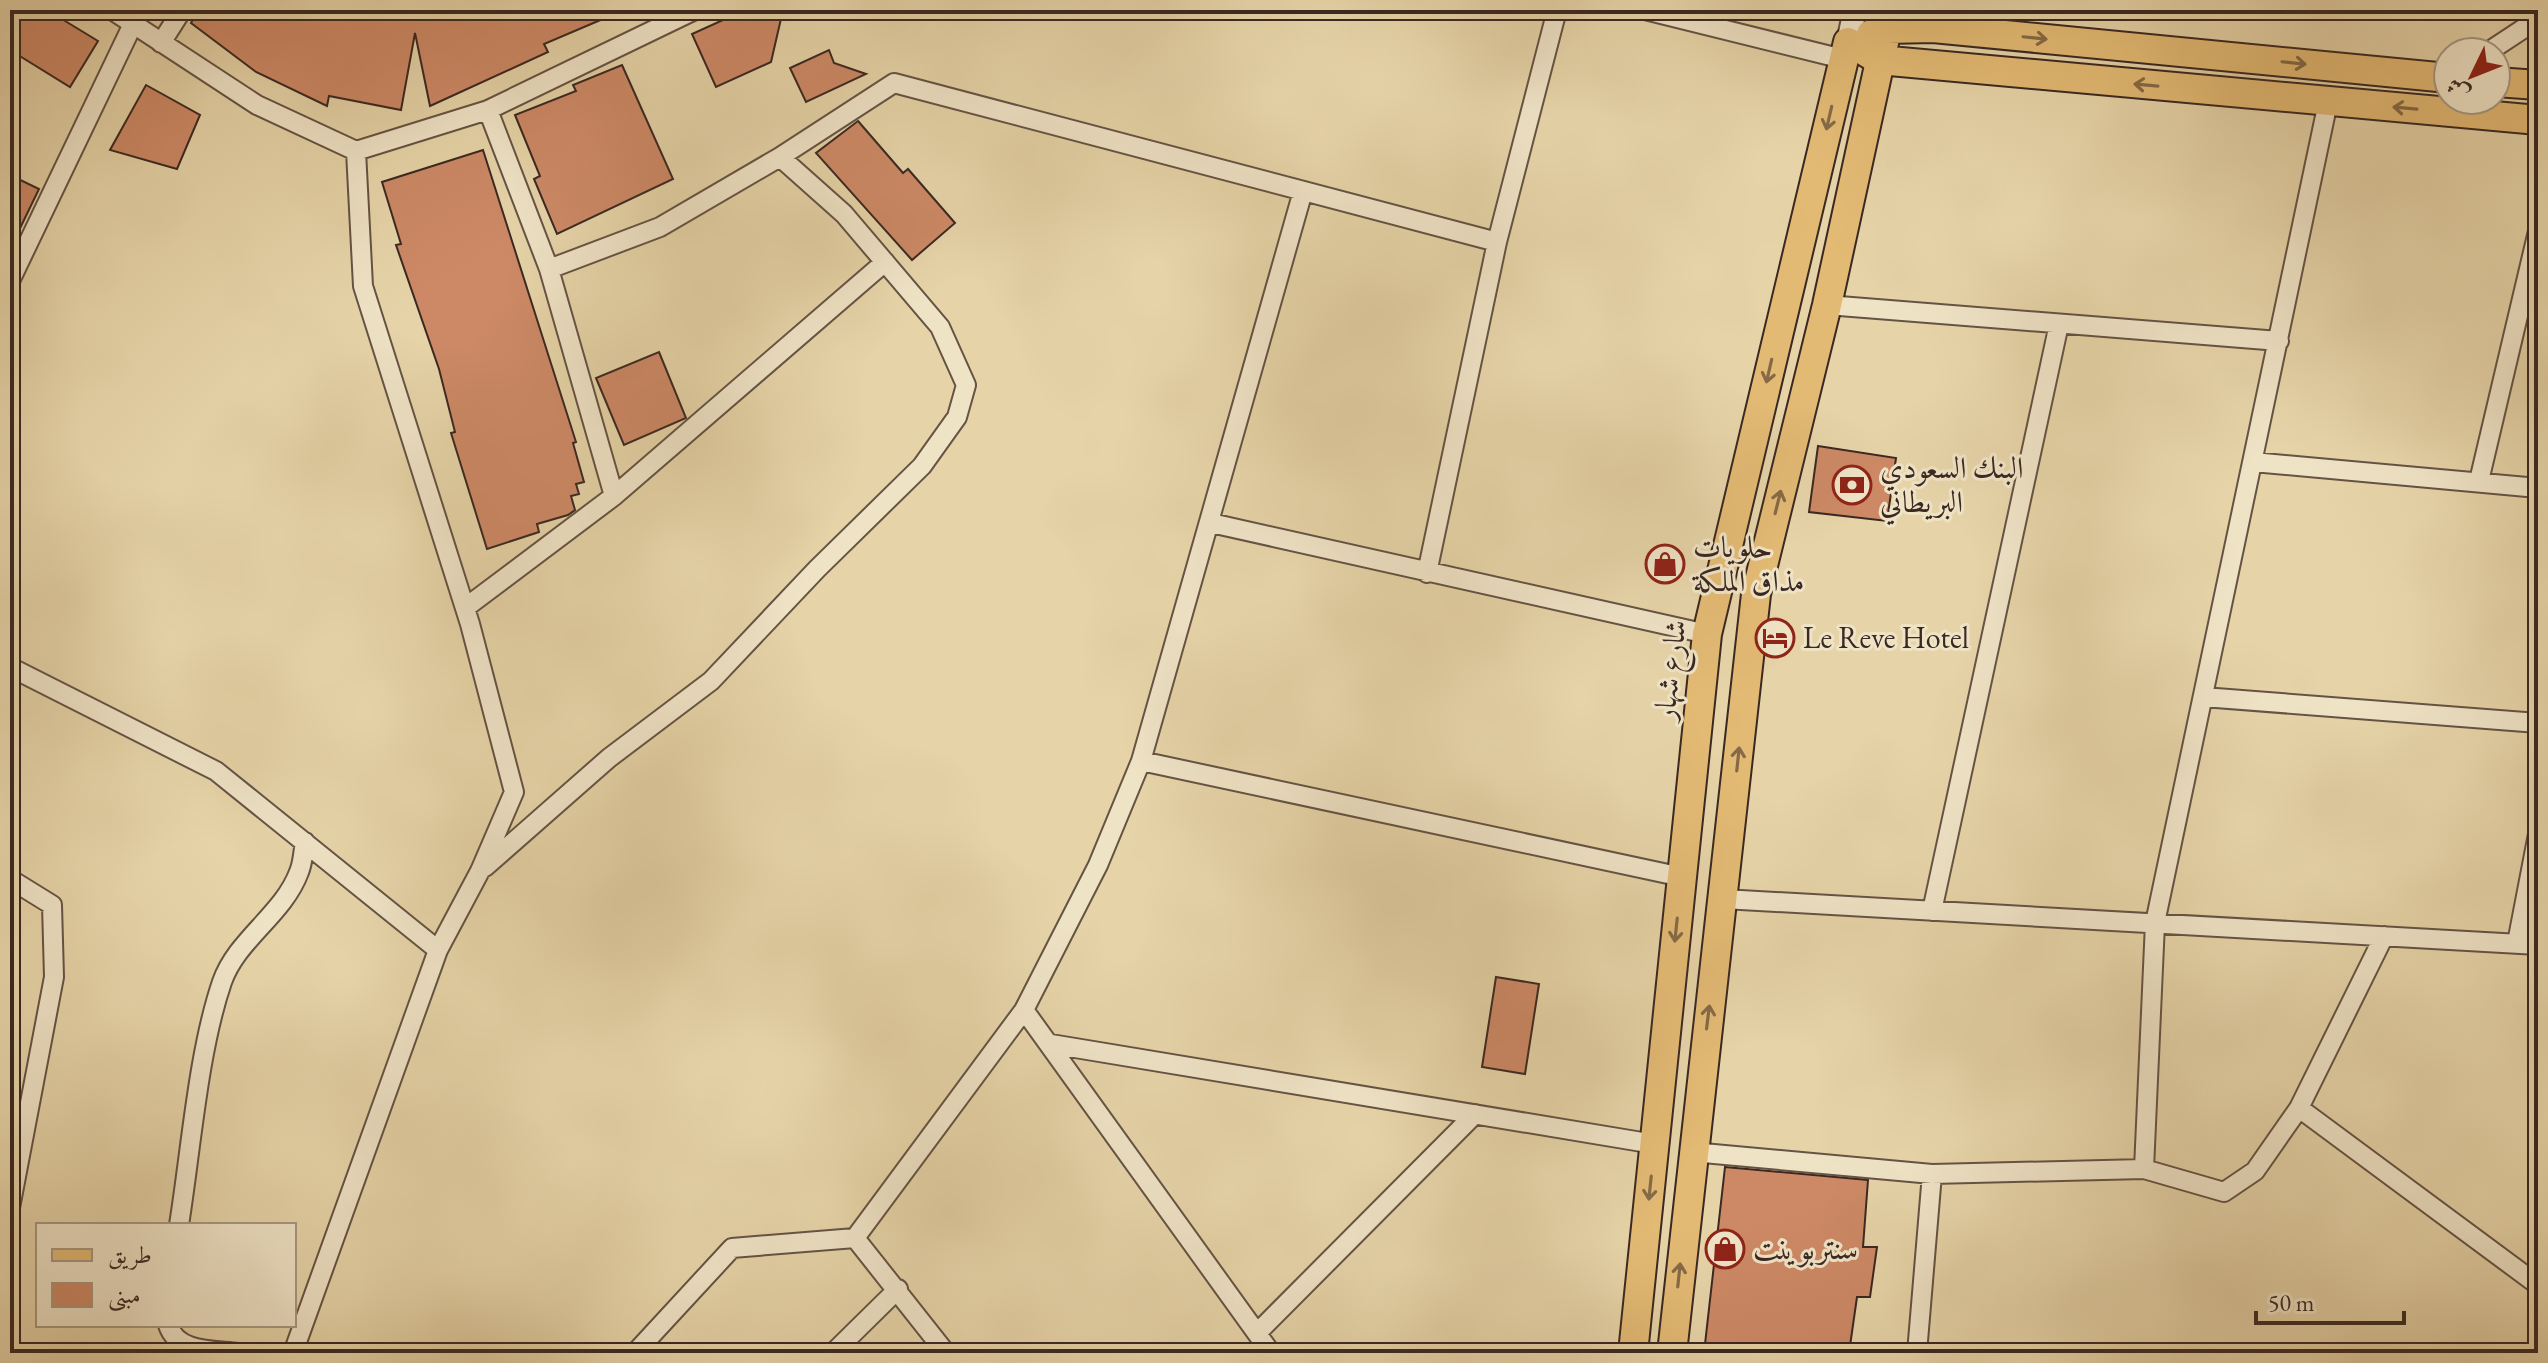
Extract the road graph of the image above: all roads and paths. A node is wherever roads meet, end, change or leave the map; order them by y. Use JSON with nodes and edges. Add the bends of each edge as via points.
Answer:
{"nodes":[{"id":1,"x":112,"y":10,"type":"edge"},
{"id":2,"x":182,"y":10,"type":"edge"},
{"id":3,"x":695,"y":10,"type":"edge"},
{"id":4,"x":1557,"y":10,"type":"edge"},
{"id":5,"x":1645,"y":10,"type":"edge"},
{"id":6,"x":1855,"y":10,"type":"edge"},
{"id":7,"x":2538,"y":19,"type":"edge"},
{"id":8,"x":1889,"y":20,"type":"edge"},
{"id":9,"x":133,"y":24,"type":"junction"},
{"id":10,"x":2512,"y":36,"type":"edge"},
{"id":11,"x":161,"y":43,"type":"junction"},
{"id":12,"x":1845,"y":50,"type":"junction"},
{"id":13,"x":1879,"y":60,"type":"junction"},
{"id":14,"x":2432,"y":76,"type":"edge"},
{"id":15,"x":2512,"y":83,"type":"edge"},
{"id":16,"x":2538,"y":85,"type":"edge"},
{"id":17,"x":2328,"y":102,"type":"junction"},
{"id":18,"x":488,"y":110,"type":"junction"},
{"id":19,"x":2538,"y":120,"type":"edge"},
{"id":20,"x":356,"y":151,"type":"junction"},
{"id":21,"x":780,"y":157,"type":"junction"},
{"id":22,"x":1303,"y":191,"type":"junction"},
{"id":23,"x":2538,"y":231,"type":"edge"},
{"id":24,"x":1497,"y":242,"type":"junction"},
{"id":25,"x":885,"y":262,"type":"junction"},
{"id":26,"x":549,"y":269,"type":"junction"},
{"id":27,"x":10,"y":281,"type":"edge"},
{"id":28,"x":1827,"y":305,"type":"junction"},
{"id":29,"x":2059,"y":324,"type":"junction"},
{"id":30,"x":2279,"y":341,"type":"junction"},
{"id":31,"x":2253,"y":462,"type":"junction"},
{"id":32,"x":2479,"y":481,"type":"junction"},
{"id":33,"x":2538,"y":488,"type":"edge"},
{"id":34,"x":614,"y":496,"type":"junction"},
{"id":35,"x":1211,"y":523,"type":"junction"},
{"id":36,"x":1427,"y":573,"type":"junction"},
{"id":37,"x":465,"y":608,"type":"junction"},
{"id":38,"x":1707,"y":634,"type":"junction"},
{"id":39,"x":10,"y":667,"type":"edge"},
{"id":40,"x":2203,"y":697,"type":"junction"},
{"id":41,"x":2538,"y":723,"type":"edge"},
{"id":42,"x":1141,"y":761,"type":"junction"},
{"id":43,"x":2538,"y":834,"type":"edge"},
{"id":44,"x":305,"y":842,"type":"junction"},
{"id":45,"x":480,"y":871,"type":"junction"},
{"id":46,"x":1682,"y":877,"type":"junction"},
{"id":47,"x":10,"y":879,"type":"edge"},
{"id":48,"x":1723,"y":899,"type":"junction"},
{"id":49,"x":1932,"y":911,"type":"junction"},
{"id":50,"x":2155,"y":923,"type":"junction"},
{"id":51,"x":2384,"y":936,"type":"junction"},
{"id":52,"x":2517,"y":943,"type":"junction"},
{"id":53,"x":2538,"y":945,"type":"edge"},
{"id":54,"x":438,"y":950,"type":"junction"},
{"id":55,"x":1024,"y":1010,"type":"junction"},
{"id":56,"x":1051,"y":1044,"type":"junction"},
{"id":57,"x":2299,"y":1108,"type":"junction"},
{"id":58,"x":1475,"y":1114,"type":"junction"},
{"id":59,"x":1654,"y":1144,"type":"junction"},
{"id":60,"x":1692,"y":1152,"type":"junction"},
{"id":61,"x":2144,"y":1169,"type":"junction"},
{"id":62,"x":1932,"y":1174,"type":"junction"},
{"id":63,"x":10,"y":1208,"type":"edge"},
{"id":64,"x":179,"y":1223,"type":"edge"},
{"id":65,"x":855,"y":1238,"type":"junction"},
{"id":66,"x":2538,"y":1285,"type":"edge"},
{"id":67,"x":898,"y":1289,"type":"junction"},
{"id":68,"x":168,"y":1327,"type":"edge"},
{"id":69,"x":1257,"y":1333,"type":"junction"},
{"id":70,"x":238,"y":1353,"type":"edge"},
{"id":71,"x":293,"y":1353,"type":"edge"},
{"id":72,"x":635,"y":1353,"type":"edge"},
{"id":73,"x":833,"y":1353,"type":"edge"},
{"id":74,"x":946,"y":1353,"type":"edge"},
{"id":75,"x":1271,"y":1353,"type":"edge"},
{"id":76,"x":1633,"y":1353,"type":"edge"},
{"id":77,"x":1672,"y":1353,"type":"edge"},
{"id":78,"x":1917,"y":1353,"type":"edge"}],
"edges":[{"from":1,"to":9,"type":"street"},
{"from":2,"to":11,"type":"street"},
{"from":3,"to":18,"type":"street"},
{"from":4,"to":24,"type":"street"},
{"from":5,"to":12,"type":"street"},
{"from":6,"to":12,"type":"street","name":"شارع شهار"},
{"from":7,"to":10,"type":"street"},
{"from":8,"to":12,"type":"main road"},
{"from":8,"to":13,"type":"main road"},
{"from":8,"to":14,"type":"main road","one_way":true},
{"from":9,"to":11,"type":"street"},
{"from":9,"to":27,"type":"street"},
{"from":11,"to":20,"type":"street","via":[[257,105]]},
{"from":12,"to":13,"type":"main road"},
{"from":12,"to":38,"type":"main road","name":"شارع شهار","one_way":true},
{"from":17,"to":13,"type":"main road","one_way":true},
{"from":13,"to":28,"type":"main road"},
{"from":15,"to":16,"type":"main road"},
{"from":19,"to":17,"type":"main road","one_way":true},
{"from":17,"to":30,"type":"street"},
{"from":18,"to":20,"type":"street"},
{"from":18,"to":26,"type":"street"},
{"from":20,"to":37,"type":"street","via":[[363,286]]},
{"from":21,"to":22,"type":"street","via":[[894,83]]},
{"from":21,"to":25,"type":"street","via":[[844,214]]},
{"from":21,"to":26,"type":"street","via":[[660,227]]},
{"from":22,"to":24,"type":"street"},
{"from":22,"to":35,"type":"street"},
{"from":23,"to":32,"type":"street"},
{"from":24,"to":36,"type":"street"},
{"from":25,"to":34,"type":"street"},
{"from":25,"to":45,"type":"street","via":[[940,327],[957,359],[966,385],[957,417],[922,466],[711,681],[597,768]]},
{"from":26,"to":34,"type":"street"},
{"from":28,"to":29,"type":"street"},
{"from":48,"to":28,"type":"main road","one_way":true,"via":[[1756,594]]},
{"from":29,"to":30,"type":"street"},
{"from":29,"to":49,"type":"street"},
{"from":30,"to":31,"type":"street"},
{"from":31,"to":32,"type":"street"},
{"from":31,"to":40,"type":"street"},
{"from":32,"to":33,"type":"street"},
{"from":34,"to":37,"type":"street"},
{"from":35,"to":36,"type":"street"},
{"from":35,"to":42,"type":"street"},
{"from":36,"to":38,"type":"street"},
{"from":37,"to":45,"type":"street","via":[[514,792]]},
{"from":38,"to":46,"type":"main road","name":"شارع شهار"},
{"from":39,"to":44,"type":"street","via":[[216,771]]},
{"from":40,"to":41,"type":"street"},
{"from":40,"to":50,"type":"street"},
{"from":42,"to":46,"type":"street"},
{"from":42,"to":55,"type":"street","via":[[1098,865]]},
{"from":43,"to":52,"type":"street"},
{"from":44,"to":54,"type":"street"},
{"from":44,"to":64,"type":"street","via":[[290,890],[239,950],[222,980]]},
{"from":45,"to":54,"type":"street"},
{"from":46,"to":59,"type":"main road","name":"شارع شهار","one_way":true},
{"from":47,"to":63,"type":"street","via":[[52,905],[54,977]]},
{"from":48,"to":49,"type":"street"},
{"from":60,"to":48,"type":"main road","one_way":true},
{"from":49,"to":50,"type":"street"},
{"from":50,"to":51,"type":"street"},
{"from":50,"to":61,"type":"street"},
{"from":51,"to":52,"type":"street"},
{"from":51,"to":57,"type":"street"},
{"from":52,"to":53,"type":"street"},
{"from":54,"to":71,"type":"street"},
{"from":55,"to":56,"type":"street"},
{"from":55,"to":65,"type":"street"},
{"from":56,"to":58,"type":"street"},
{"from":56,"to":69,"type":"street"},
{"from":57,"to":61,"type":"street","via":[[2255,1171],[2224,1192]]},
{"from":57,"to":66,"type":"street"},
{"from":58,"to":59,"type":"street"},
{"from":58,"to":69,"type":"street"},
{"from":59,"to":76,"type":"main road","name":"شارع شهار","one_way":true},
{"from":60,"to":62,"type":"street"},
{"from":77,"to":60,"type":"main road","one_way":true},
{"from":61,"to":62,"type":"street"},
{"from":62,"to":78,"type":"street"},
{"from":65,"to":67,"type":"street"},
{"from":65,"to":72,"type":"street","via":[[732,1248]]},
{"from":67,"to":73,"type":"street"},
{"from":67,"to":74,"type":"street"},
{"from":68,"to":70,"type":"street","via":[[184,1345]]},
{"from":69,"to":75,"type":"street"}]}
